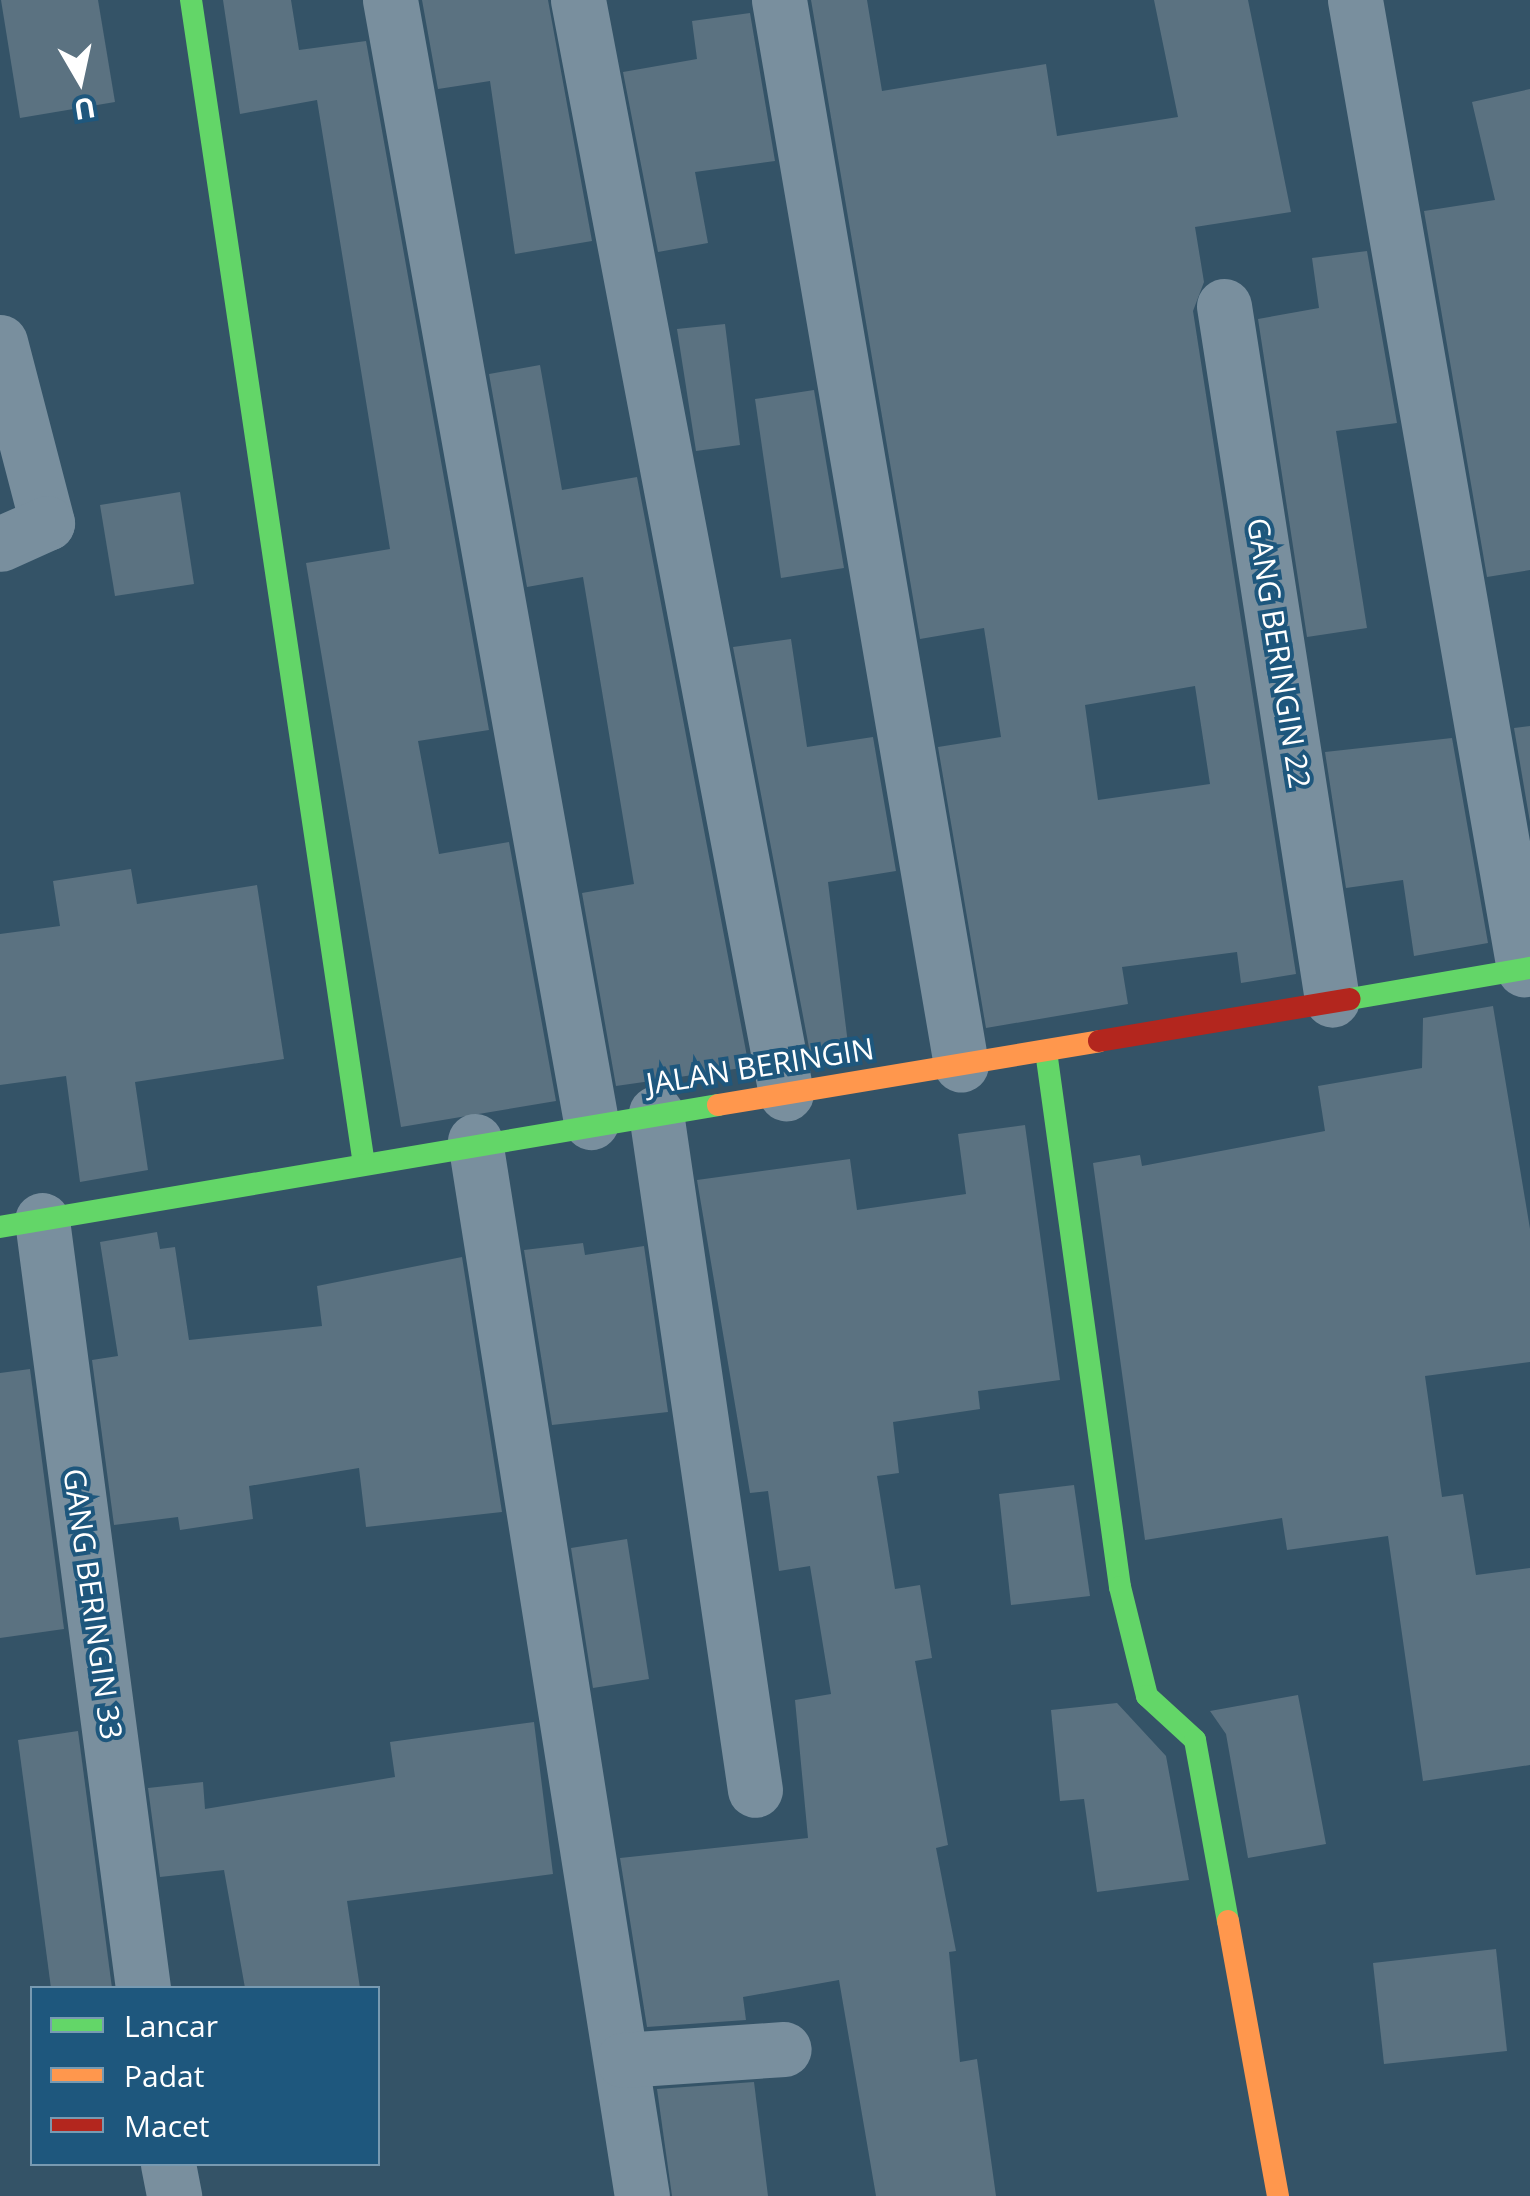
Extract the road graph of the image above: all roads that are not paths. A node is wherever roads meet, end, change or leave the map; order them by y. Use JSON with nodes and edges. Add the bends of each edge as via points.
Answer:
{"nodes":[{"id":1,"x":190,"y":0,"type":"edge"},
{"id":2,"x":390,"y":0,"type":"edge"},
{"id":3,"x":578,"y":0,"type":"edge"},
{"id":4,"x":779,"y":0,"type":"edge"},
{"id":5,"x":1355,"y":0,"type":"edge"},
{"id":6,"x":1224,"y":306,"type":"dead end"},
{"id":7,"x":0,"y":342,"type":"edge"},
{"id":8,"x":0,"y":544,"type":"edge"},
{"id":9,"x":1527,"y":968,"type":"edge"},
{"id":10,"x":1332,"y":1000,"type":"junction"},
{"id":11,"x":1046,"y":1051,"type":"junction"},
{"id":12,"x":961,"y":1065,"type":"junction"},
{"id":13,"x":786,"y":1093,"type":"junction"},
{"id":14,"x":656,"y":1112,"type":"junction"},
{"id":15,"x":591,"y":1122,"type":"junction"},
{"id":16,"x":475,"y":1141,"type":"junction"},
{"id":17,"x":364,"y":1164,"type":"junction"},
{"id":18,"x":21,"y":1224,"type":"edge"},
{"id":19,"x":755,"y":1790,"type":"dead end"},
{"id":20,"x":142,"y":1986,"type":"edge"},
{"id":21,"x":784,"y":2048,"type":"dead end"},
{"id":22,"x":623,"y":2060,"type":"junction"},
{"id":23,"x":168,"y":2166,"type":"edge"},
{"id":24,"x":174,"y":2196,"type":"edge"},
{"id":25,"x":642,"y":2196,"type":"edge"},
{"id":26,"x":1278,"y":2196,"type":"edge"}],
"edges":[{"from":1,"to":17,"type":"street"},
{"from":2,"to":15,"type":"street"},
{"from":3,"to":13,"type":"street"},
{"from":4,"to":12,"type":"street"},
{"from":5,"to":9,"type":"street"},
{"from":6,"to":10,"type":"street","name":"GANG BERINGIN 22"},
{"from":7,"to":8,"type":"street","via":[[47,523]]},
{"from":9,"to":10,"type":"street","name":"JALAN BERINGIN"},
{"from":10,"to":11,"type":"street","name":"JALAN BERINGIN"},
{"from":11,"to":12,"type":"street","name":"JALAN BERINGIN"},
{"from":11,"to":26,"type":"street","via":[[1120,1587],[1147,1696],[1195,1740]]},
{"from":12,"to":13,"type":"street","name":"JALAN BERINGIN"},
{"from":13,"to":14,"type":"street","name":"JALAN BERINGIN"},
{"from":14,"to":15,"type":"street","name":"JALAN BERINGIN"},
{"from":14,"to":19,"type":"street"},
{"from":15,"to":16,"type":"street","name":"JALAN BERINGIN"},
{"from":16,"to":17,"type":"street","name":"JALAN BERINGIN"},
{"from":16,"to":22,"type":"street"},
{"from":17,"to":18,"type":"street","name":"JALAN BERINGIN"},
{"from":18,"to":20,"type":"street","name":"GANG BERINGIN 33"},
{"from":21,"to":22,"type":"street"},
{"from":22,"to":25,"type":"street"},
{"from":23,"to":24,"type":"street"}]}
